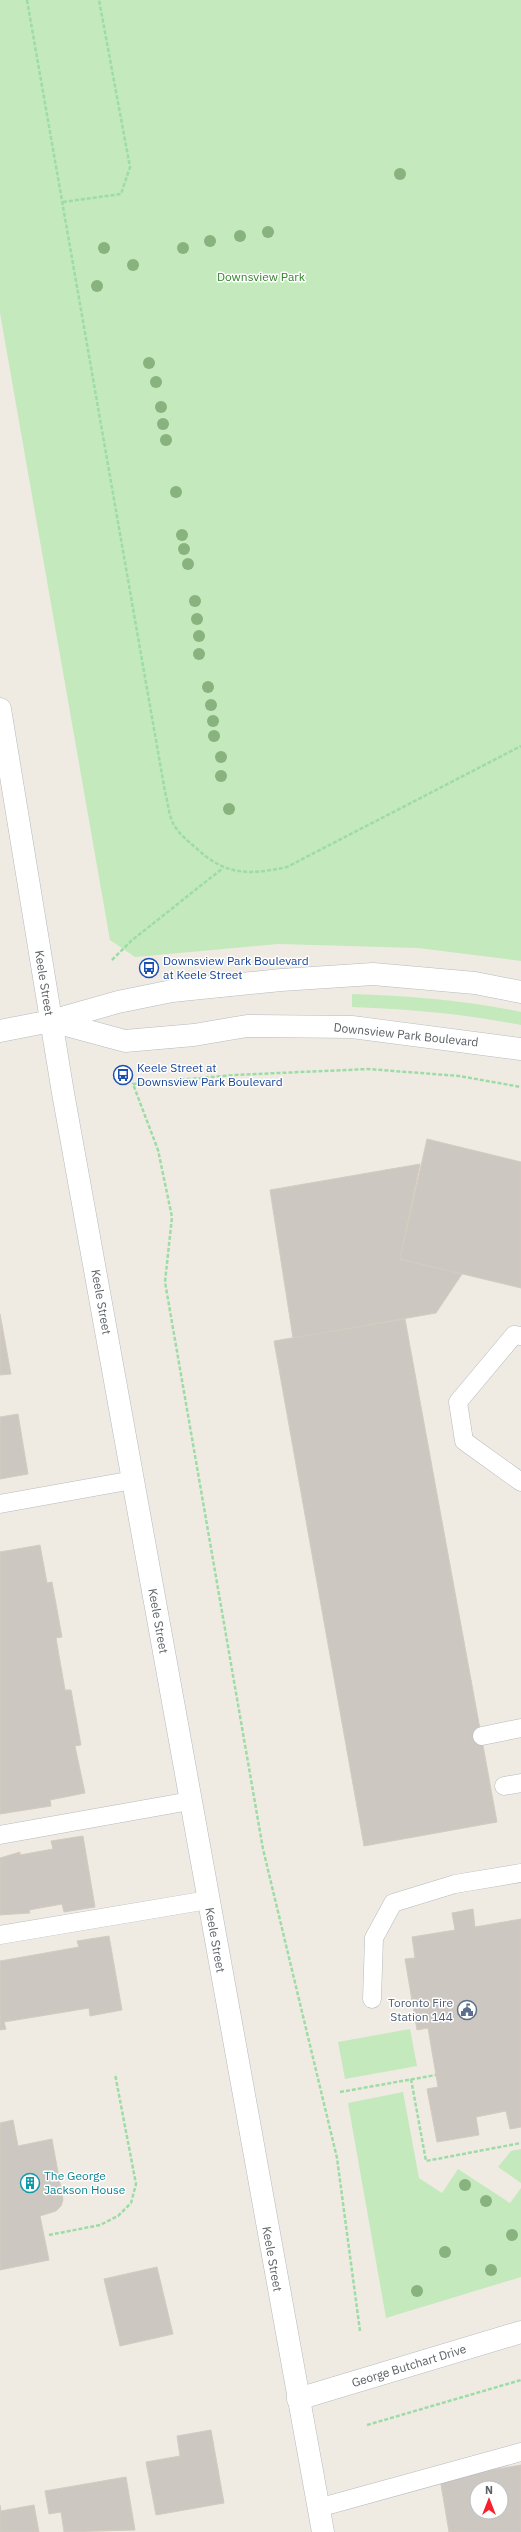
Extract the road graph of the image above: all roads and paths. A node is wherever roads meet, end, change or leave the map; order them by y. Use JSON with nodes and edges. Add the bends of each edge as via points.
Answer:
{"nodes":[{"id":1,"x":28,"y":0,"type":"edge"},
{"id":2,"x":99,"y":0,"type":"edge"},
{"id":3,"x":63,"y":202,"type":"junction"},
{"id":4,"x":0,"y":712,"type":"edge"},
{"id":5,"x":521,"y":746,"type":"edge"},
{"id":6,"x":223,"y":868,"type":"junction"},
{"id":7,"x":112,"y":960,"type":"dead end"},
{"id":8,"x":521,"y":992,"type":"edge"},
{"id":9,"x":51,"y":1021,"type":"junction"},
{"id":10,"x":0,"y":1030,"type":"edge"},
{"id":11,"x":521,"y":1049,"type":"edge"},
{"id":12,"x":521,"y":1087,"type":"edge"},
{"id":13,"x":521,"y":1336,"type":"edge"},
{"id":14,"x":132,"y":1480,"type":"junction"},
{"id":15,"x":521,"y":1482,"type":"edge"},
{"id":16,"x":0,"y":1504,"type":"edge"},
{"id":17,"x":521,"y":1728,"type":"edge"},
{"id":18,"x":482,"y":1736,"type":"dead end"},
{"id":19,"x":190,"y":1801,"type":"junction"},
{"id":20,"x":0,"y":1835,"type":"edge"},
{"id":21,"x":521,"y":1873,"type":"edge"},
{"id":22,"x":208,"y":1900,"type":"junction"},
{"id":23,"x":0,"y":1935,"type":"edge"},
{"id":24,"x":372,"y":1999,"type":"dead end"},
{"id":25,"x":115,"y":2074,"type":"dead end"},
{"id":26,"x":436,"y":2075,"type":"dead end"},
{"id":27,"x":411,"y":2079,"type":"junction"},
{"id":28,"x":340,"y":2092,"type":"dead end"},
{"id":29,"x":521,"y":2144,"type":"edge"},
{"id":30,"x":49,"y":2235,"type":"dead end"},
{"id":31,"x":360,"y":2331,"type":"dead end"},
{"id":32,"x":521,"y":2332,"type":"edge"},
{"id":33,"x":521,"y":2380,"type":"edge"},
{"id":34,"x":298,"y":2399,"type":"junction"},
{"id":35,"x":367,"y":2425,"type":"dead end"},
{"id":36,"x":521,"y":2452,"type":"edge"},
{"id":37,"x":318,"y":2508,"type":"junction"},
{"id":38,"x":323,"y":2532,"type":"edge"}],
"edges":[{"from":1,"to":3,"type":"path"},
{"from":2,"to":3,"type":"path","via":[[130,167],[121,194]]},
{"from":3,"to":6,"type":"path","via":[[165,792],[174,825],[198,850]]},
{"from":4,"to":9,"type":"main road","name":"Keele Street"},
{"from":5,"to":6,"type":"path","via":[[287,867],[264,872],[240,873]]},
{"from":6,"to":7,"type":"path","via":[[131,941]]},
{"from":8,"to":9,"type":"main road","via":[[475,983],[373,974],[172,991],[118,1002]]},
{"from":9,"to":10,"type":"main road"},
{"from":9,"to":11,"type":"main road","name":"Downsview Park Boulevard","via":[[125,1041],[194,1035],[247,1026],[352,1027]]},
{"from":9,"to":14,"type":"main road","name":"Keele Street"},
{"from":12,"to":31,"type":"path","via":[[459,1076],[368,1069],[234,1075],[132,1084],[158,1150],[172,1217],[165,1282],[263,1849],[337,2158]]},
{"from":13,"to":15,"type":"lane","via":[[514,1335],[458,1402],[464,1441]]},
{"from":14,"to":16,"type":"lane"},
{"from":14,"to":19,"type":"main road","name":"Keele Street"},
{"from":17,"to":18,"type":"lane"},
{"from":19,"to":20,"type":"lane"},
{"from":19,"to":22,"type":"main road","name":"Keele Street"},
{"from":21,"to":24,"type":"lane","via":[[456,1884],[393,1903],[374,1938]]},
{"from":22,"to":23,"type":"lane"},
{"from":22,"to":34,"type":"main road","name":"Keele Street"},
{"from":25,"to":30,"type":"path","via":[[136,2184],[131,2203],[118,2216],[100,2225]]},
{"from":26,"to":27,"type":"path"},
{"from":27,"to":28,"type":"path"},
{"from":27,"to":29,"type":"path","via":[[426,2161]]},
{"from":32,"to":34,"type":"main road","name":"George Butchart Drive"},
{"from":33,"to":35,"type":"path"},
{"from":34,"to":37,"type":"main road","name":"Keele Street"},
{"from":36,"to":37,"type":"lane"},
{"from":37,"to":38,"type":"main road","name":"Keele Street"}]}
